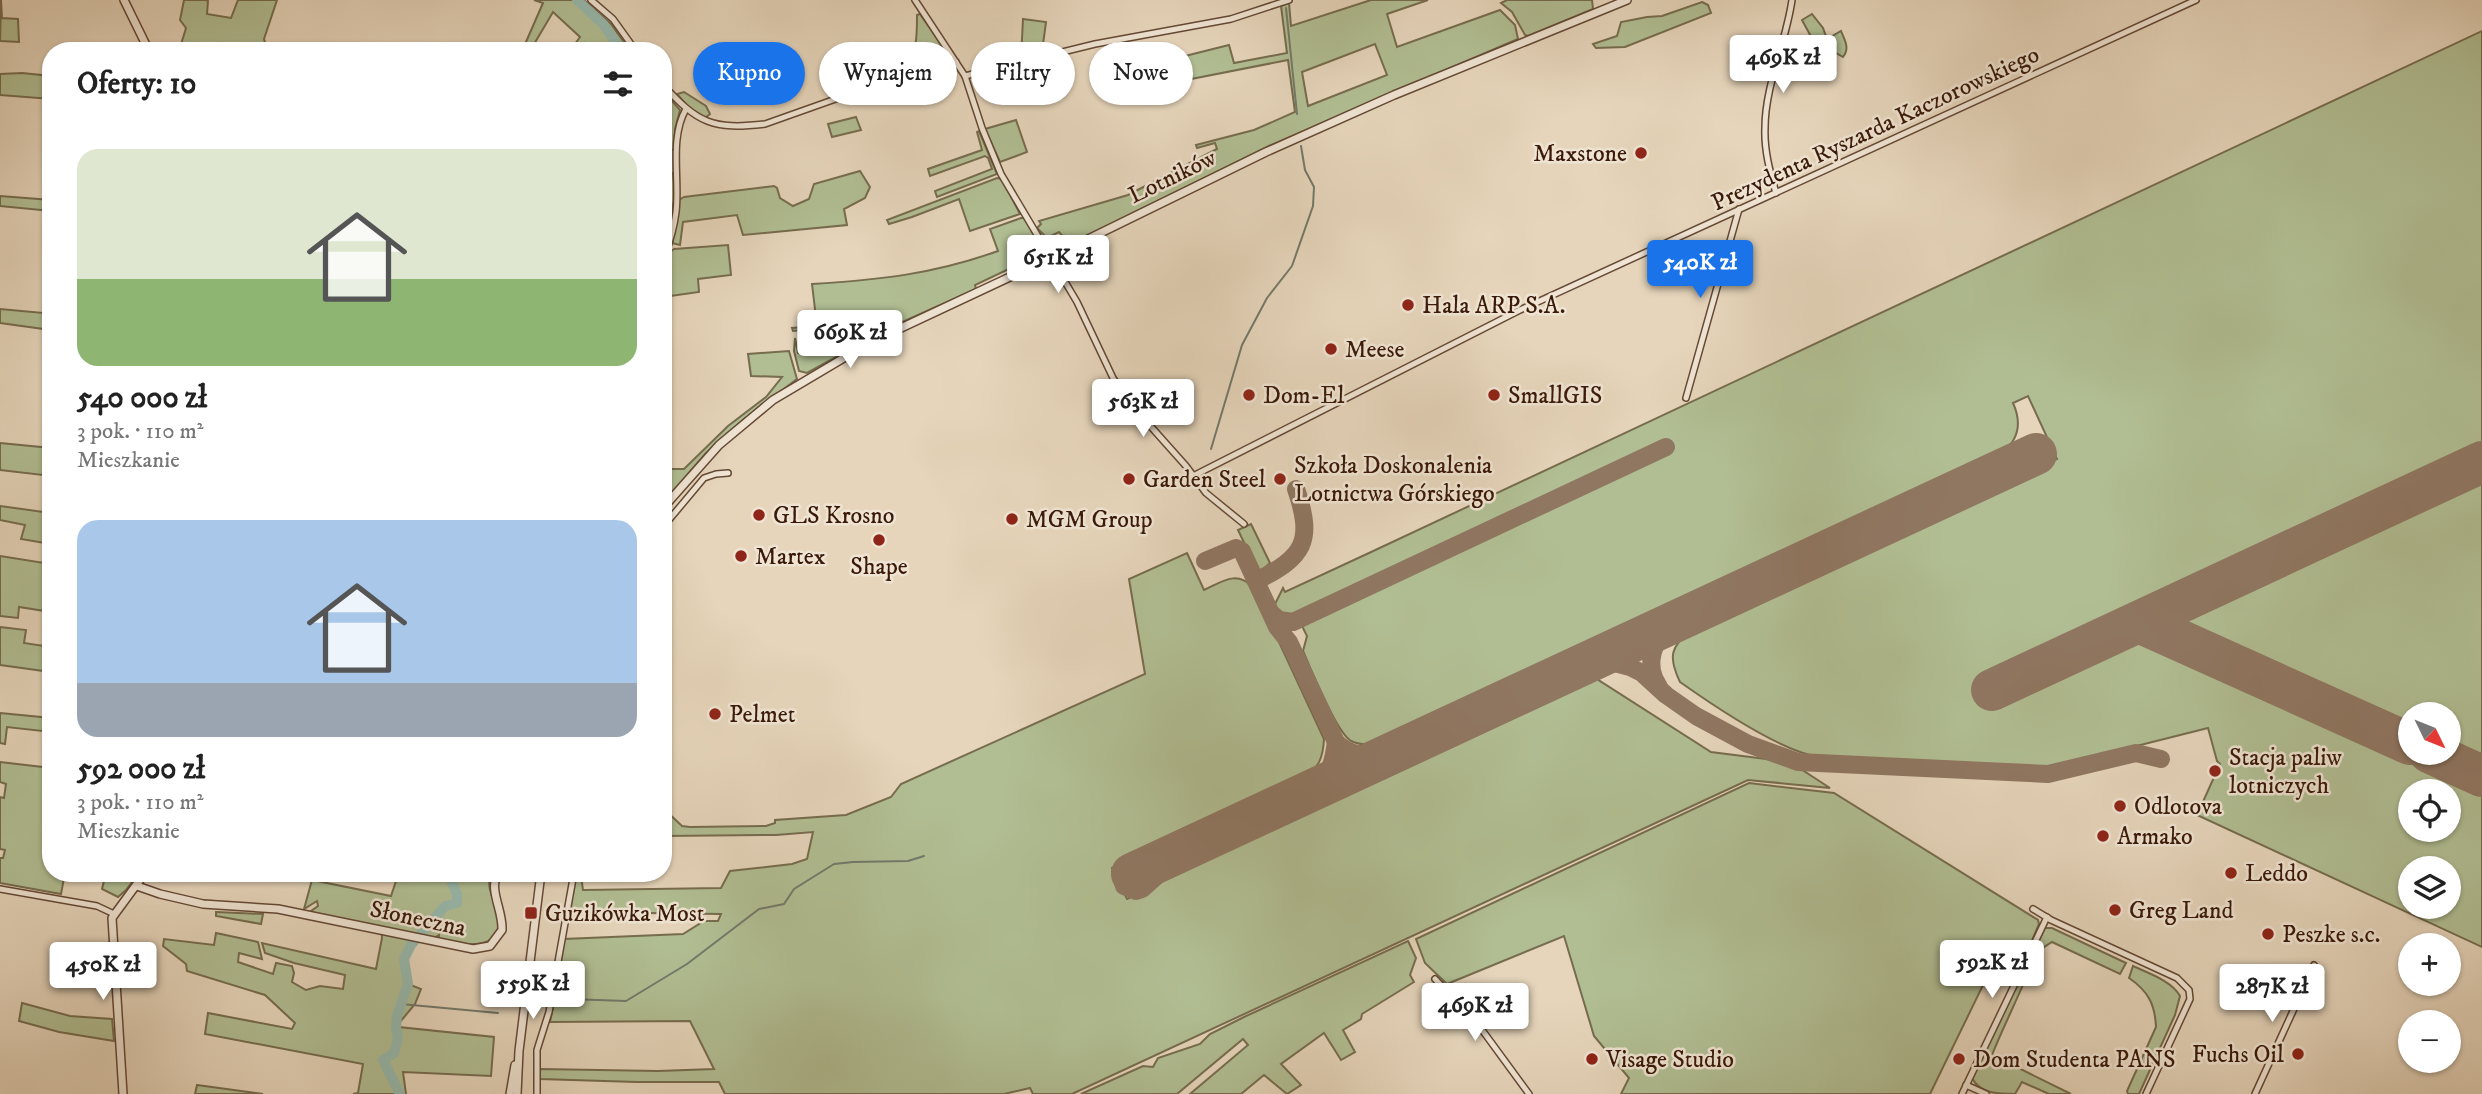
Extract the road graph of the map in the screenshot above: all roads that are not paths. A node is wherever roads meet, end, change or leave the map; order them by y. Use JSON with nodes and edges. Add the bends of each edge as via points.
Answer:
{"nodes":[{"id":1,"x":124,"y":0,"type":"edge"},
{"id":2,"x":591,"y":0,"type":"edge"},
{"id":3,"x":915,"y":0,"type":"edge"},
{"id":4,"x":1289,"y":0,"type":"edge"},
{"id":5,"x":1626,"y":0,"type":"edge"},
{"id":6,"x":1792,"y":0,"type":"edge"},
{"id":7,"x":2196,"y":0,"type":"edge"},
{"id":8,"x":145,"y":42,"type":"edge"},
{"id":9,"x":630,"y":42,"type":"edge"},
{"id":10,"x":943,"y":42,"type":"edge"},
{"id":11,"x":957,"y":62,"type":"edge"},
{"id":12,"x":965,"y":76,"type":"junction"},
{"id":13,"x":672,"y":94,"type":"edge"},
{"id":14,"x":819,"y":105,"type":"edge"},
{"id":15,"x":686,"y":109,"type":"junction"},
{"id":16,"x":1776,"y":193,"type":"junction"},
{"id":17,"x":1739,"y":209,"type":"junction"},
{"id":18,"x":672,"y":227,"type":"edge"},
{"id":19,"x":1065,"y":239,"type":"dead end"},
{"id":20,"x":1046,"y":247,"type":"junction"},
{"id":21,"x":1027,"y":257,"type":"dead end"},
{"id":22,"x":1051,"y":257,"type":"junction"},
{"id":23,"x":1686,"y":398,"type":"dead end"},
{"id":24,"x":728,"y":473,"type":"dead end"},
{"id":25,"x":1193,"y":476,"type":"junction"},
{"id":26,"x":672,"y":498,"type":"edge"},
{"id":27,"x":672,"y":516,"type":"edge"},
{"id":28,"x":1244,"y":524,"type":"dead end"},
{"id":29,"x":139,"y":882,"type":"edge"},
{"id":30,"x":496,"y":882,"type":"edge"},
{"id":31,"x":540,"y":882,"type":"edge"},
{"id":32,"x":572,"y":882,"type":"edge"},
{"id":33,"x":136,"y":886,"type":"junction"},
{"id":34,"x":0,"y":889,"type":"edge"},
{"id":35,"x":2034,"y":909,"type":"dead end"},
{"id":36,"x":114,"y":914,"type":"junction"},
{"id":37,"x":2047,"y":918,"type":"junction"},
{"id":38,"x":2314,"y":965,"type":"dead end"},
{"id":39,"x":1436,"y":979,"type":"dead end"},
{"id":40,"x":519,"y":1051,"type":"junction"},
{"id":41,"x":1966,"y":1085,"type":"junction"},
{"id":42,"x":123,"y":1094,"type":"edge"},
{"id":43,"x":510,"y":1094,"type":"edge"},
{"id":44,"x":517,"y":1094,"type":"edge"},
{"id":45,"x":537,"y":1094,"type":"edge"},
{"id":46,"x":1529,"y":1094,"type":"edge"},
{"id":47,"x":1962,"y":1094,"type":"edge"},
{"id":48,"x":1986,"y":1094,"type":"edge"},
{"id":49,"x":2146,"y":1094,"type":"edge"},
{"id":50,"x":2255,"y":1094,"type":"edge"}],
"edges":[{"from":1,"to":8,"type":"street"},
{"from":2,"to":9,"type":"street"},
{"from":3,"to":10,"type":"street"},
{"from":4,"to":12,"type":"street","via":[[1231,19],[1095,44]]},
{"from":5,"to":22,"type":"street","name":"Lotników","via":[[1278,146]]},
{"from":6,"to":16,"type":"street","via":[[1765,128]]},
{"from":7,"to":16,"type":"street","name":"Prezydenta Ryszarda Kaczorowskiego"},
{"from":11,"to":12,"type":"street"},
{"from":12,"to":20,"type":"street","via":[[1001,174]]},
{"from":13,"to":15,"type":"street"},
{"from":14,"to":15,"type":"street","via":[[747,126],[703,121]]},
{"from":15,"to":18,"type":"street","via":[[680,125]]},
{"from":16,"to":17,"type":"street","name":"Prezydenta Ryszarda Kaczorowskiego"},
{"from":17,"to":23,"type":"street"},
{"from":17,"to":25,"type":"street","name":"Prezydenta Ryszarda Kaczorowskiego","via":[[1520,310]]},
{"from":19,"to":20,"type":"street"},
{"from":20,"to":21,"type":"street"},
{"from":20,"to":22,"type":"street"},
{"from":22,"to":25,"type":"street","via":[[1113,378]]},
{"from":22,"to":26,"type":"street","name":"Lotników","via":[[869,342],[773,400],[719,445]]},
{"from":24,"to":27,"type":"street","via":[[704,478]]},
{"from":25,"to":28,"type":"street"},
{"from":29,"to":33,"type":"street"},
{"from":30,"to":33,"type":"street","name":"Słoneczna","via":[[502,930],[493,943],[473,949],[278,909],[204,904]]},
{"from":31,"to":40,"type":"street"},
{"from":32,"to":45,"type":"street","via":[[549,1012],[537,1050]]},
{"from":33,"to":36,"type":"street"},
{"from":34,"to":36,"type":"street","via":[[97,906]]},
{"from":35,"to":37,"type":"street"},
{"from":36,"to":42,"type":"street"},
{"from":37,"to":41,"type":"street"},
{"from":37,"to":49,"type":"street","via":[[2177,978],[2189,990],[2190,999]]},
{"from":38,"to":50,"type":"street"},
{"from":39,"to":46,"type":"street"},
{"from":40,"to":43,"type":"street"},
{"from":40,"to":44,"type":"street"},
{"from":41,"to":47,"type":"street"},
{"from":41,"to":48,"type":"street"}]}
